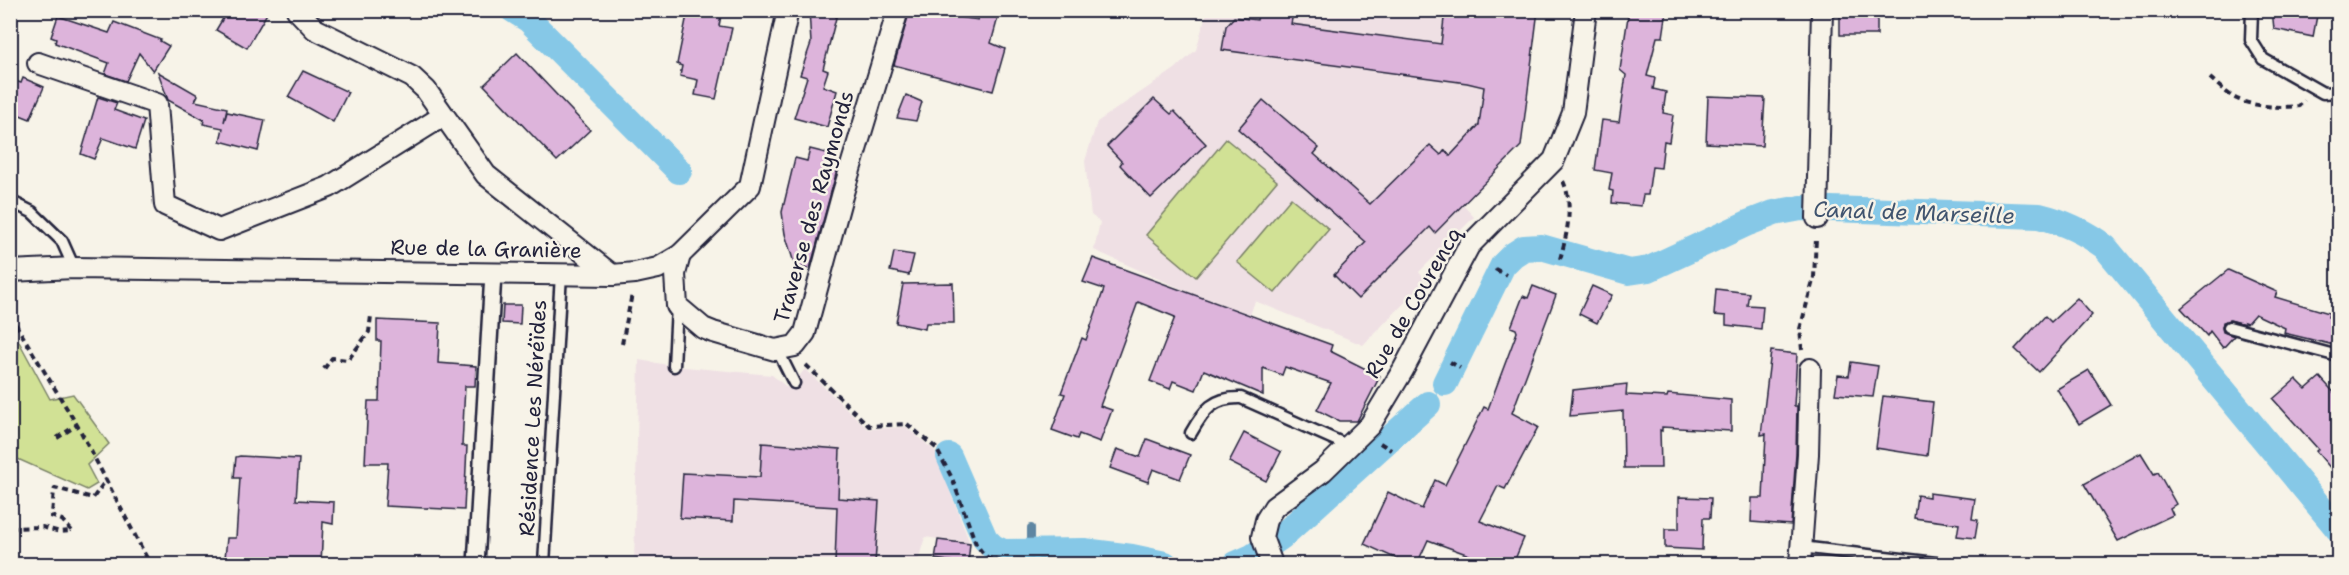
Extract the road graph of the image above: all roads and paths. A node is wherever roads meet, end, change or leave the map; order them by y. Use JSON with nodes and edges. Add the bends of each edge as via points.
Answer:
{"nodes":[{"id":1,"x":297,"y":10,"type":"edge"},
{"id":2,"x":788,"y":10,"type":"edge"},
{"id":3,"x":898,"y":10,"type":"edge"},
{"id":4,"x":1586,"y":10,"type":"edge"},
{"id":5,"x":1822,"y":10,"type":"edge"},
{"id":6,"x":2252,"y":10,"type":"edge"},
{"id":7,"x":38,"y":63,"type":"dead end"},
{"id":8,"x":2210,"y":78,"type":"dead end"},
{"id":9,"x":2314,"y":88,"type":"junction"},
{"id":10,"x":2338,"y":92,"type":"edge"},
{"id":11,"x":444,"y":116,"type":"junction"},
{"id":12,"x":1554,"y":160,"type":"junction"},
{"id":13,"x":10,"y":201,"type":"edge"},
{"id":14,"x":1818,"y":218,"type":"joint"},
{"id":15,"x":680,"y":255,"type":"junction"},
{"id":16,"x":1560,"y":259,"type":"dead end"},
{"id":17,"x":74,"y":268,"type":"junction"},
{"id":18,"x":1495,"y":269,"type":"dead end"},
{"id":19,"x":10,"y":271,"type":"edge"},
{"id":20,"x":493,"y":274,"type":"junction"},
{"id":21,"x":561,"y":274,"type":"junction"},
{"id":22,"x":1506,"y":274,"type":"dead end"},
{"id":23,"x":612,"y":275,"type":"junction"},
{"id":24,"x":631,"y":300,"type":"dead end"},
{"id":25,"x":677,"y":306,"type":"junction"},
{"id":26,"x":10,"y":315,"type":"edge"},
{"id":27,"x":371,"y":316,"type":"dead end"},
{"id":28,"x":2229,"y":327,"type":"dead end"},
{"id":29,"x":793,"y":343,"type":"junction"},
{"id":30,"x":622,"y":344,"type":"dead end"},
{"id":31,"x":2338,"y":356,"type":"edge"},
{"id":32,"x":1450,"y":362,"type":"dead end"},
{"id":33,"x":674,"y":366,"type":"dead end"},
{"id":34,"x":1460,"y":368,"type":"dead end"},
{"id":35,"x":324,"y":369,"type":"dead end"},
{"id":36,"x":1810,"y":369,"type":"joint"},
{"id":37,"x":794,"y":383,"type":"dead end"},
{"id":38,"x":77,"y":425,"type":"junction"},
{"id":39,"x":1191,"y":433,"type":"dead end"},
{"id":40,"x":57,"y":438,"type":"dead end"},
{"id":41,"x":1377,"y":442,"type":"dead end"},
{"id":42,"x":1349,"y":446,"type":"junction"},
{"id":43,"x":1391,"y":450,"type":"dead end"},
{"id":44,"x":106,"y":480,"type":"junction"},
{"id":45,"x":10,"y":528,"type":"edge"},
{"id":46,"x":1801,"y":556,"type":"edge"},
{"id":47,"x":1054,"y":561,"type":"dead end"},
{"id":48,"x":150,"y":564,"type":"edge"},
{"id":49,"x":476,"y":564,"type":"edge"},
{"id":50,"x":544,"y":564,"type":"edge"},
{"id":51,"x":1272,"y":564,"type":"edge"},
{"id":52,"x":1944,"y":564,"type":"edge"}],
"edges":[{"from":1,"to":11,"type":"street","via":[[315,29],[412,77]]},
{"from":2,"to":15,"type":"street","name":"Rue de la Granière","via":[[750,186]]},
{"from":3,"to":29,"type":"street","name":"Traverse des Raymonds"},
{"from":4,"to":12,"type":"street","name":"Rue de Courencq","via":[[1573,113]]},
{"from":5,"to":14,"type":"street"},
{"from":6,"to":9,"type":"lane","via":[[2252,40],[2263,58]]},
{"from":7,"to":11,"type":"street","via":[[157,104],[165,206],[219,230],[329,187]]},
{"from":8,"to":9,"type":"path","via":[[2237,99],[2285,107],[2299,106]]},
{"from":9,"to":10,"type":"lane","via":[[2323,93]]},
{"from":11,"to":23,"type":"street","via":[[486,175]]},
{"from":12,"to":16,"type":"path","via":[[1569,193]]},
{"from":12,"to":42,"type":"street","name":"Rue de Courencq","via":[[1469,246],[1370,425]]},
{"from":13,"to":17,"type":"lane","via":[[32,212],[62,241]]},
{"from":14,"to":36,"type":"path","via":[[1814,277],[1800,329]]},
{"from":15,"to":23,"type":"street","name":"Rue de la Granière","via":[[658,267]]},
{"from":15,"to":25,"type":"street","via":[[675,274]]},
{"from":17,"to":19,"type":"street","name":"Rue de la Granière"},
{"from":17,"to":20,"type":"street","name":"Rue de la Granière"},
{"from":18,"to":22,"type":"path"},
{"from":20,"to":21,"type":"street","name":"Rue de la Granière"},
{"from":20,"to":49,"type":"street"},
{"from":21,"to":23,"type":"street","name":"Rue de la Granière"},
{"from":21,"to":50,"type":"lane","name":"Résidence Les Néréïdes"},
{"from":24,"to":30,"type":"path"},
{"from":25,"to":29,"type":"street","name":"Traverse des Raymonds","via":[[712,332]]},
{"from":25,"to":33,"type":"lane"},
{"from":26,"to":38,"type":"path"},
{"from":27,"to":35,"type":"path","via":[[369,332],[348,360],[332,358]]},
{"from":28,"to":31,"type":"lane"},
{"from":29,"to":37,"type":"lane"},
{"from":29,"to":47,"type":"path","via":[[805,365],[868,426],[907,424],[936,448],[983,553],[999,561]]},
{"from":32,"to":34,"type":"path"},
{"from":36,"to":46,"type":"street"},
{"from":38,"to":40,"type":"path"},
{"from":38,"to":44,"type":"path"},
{"from":39,"to":42,"type":"lane","via":[[1202,413],[1224,398],[1241,398]]},
{"from":41,"to":43,"type":"path"},
{"from":42,"to":51,"type":"street","name":"Rue de Courencq","via":[[1274,507],[1262,537]]},
{"from":44,"to":45,"type":"path","via":[[93,498],[55,488],[51,516],[62,520],[72,531]]},
{"from":44,"to":48,"type":"path"},
{"from":46,"to":52,"type":"lane"}]}
